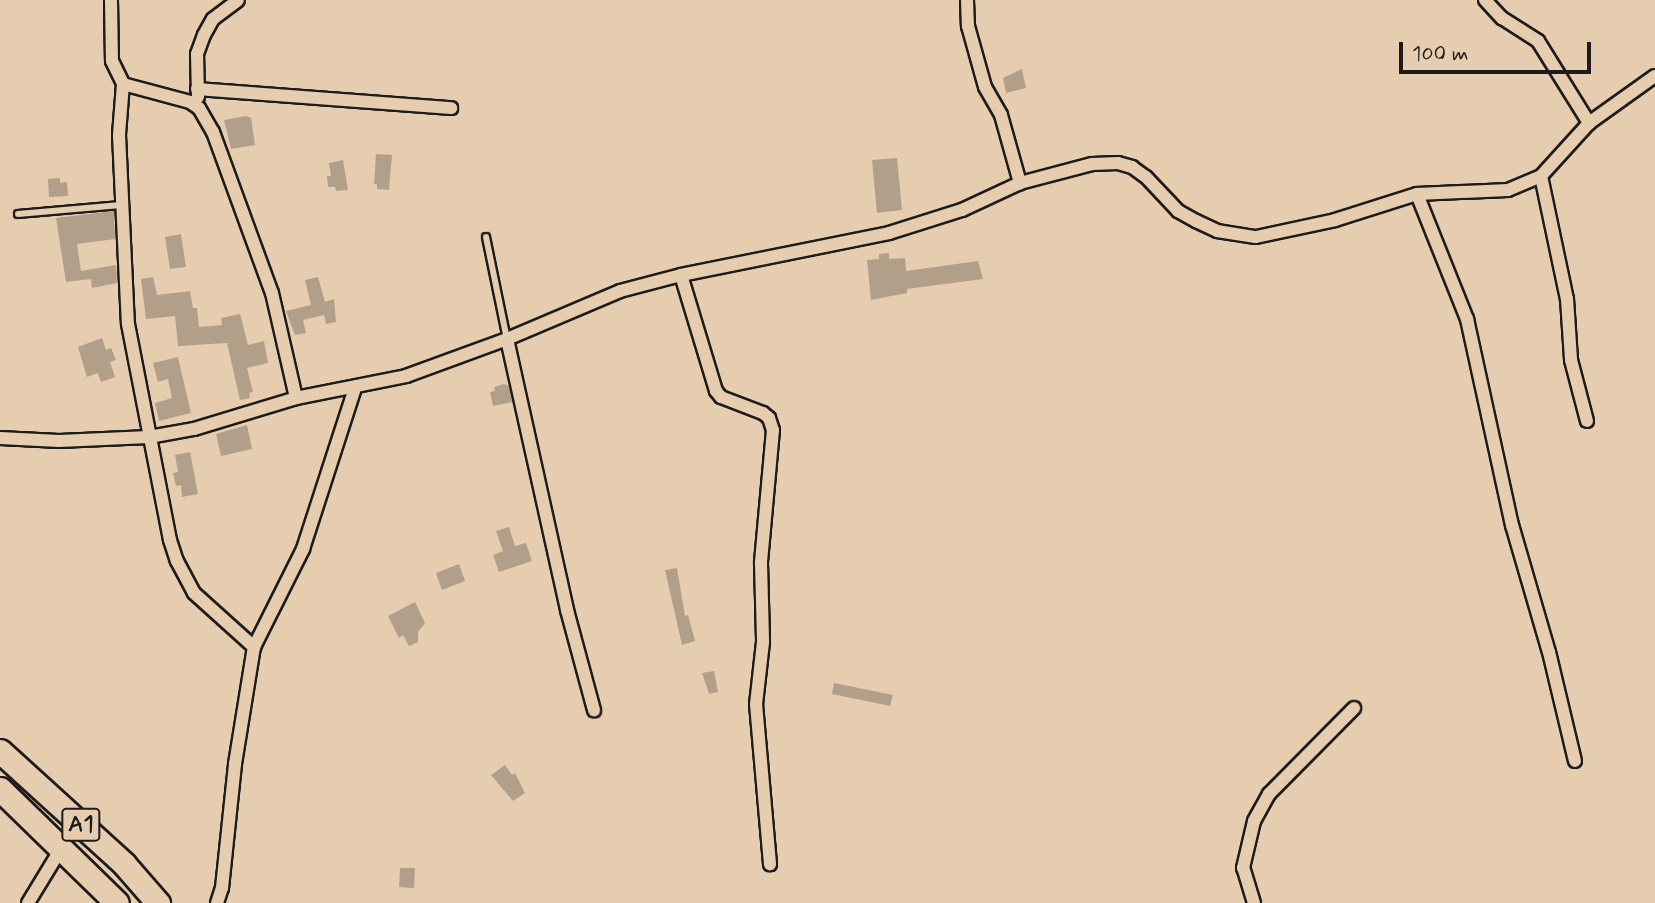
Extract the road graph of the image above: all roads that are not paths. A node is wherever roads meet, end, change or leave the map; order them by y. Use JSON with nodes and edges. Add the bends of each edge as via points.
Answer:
{"nodes":[{"id":1,"x":111,"y":0,"type":"edge"},
{"id":2,"x":238,"y":0,"type":"edge"},
{"id":3,"x":967,"y":0,"type":"edge"},
{"id":4,"x":1485,"y":0,"type":"edge"},
{"id":5,"x":1655,"y":76,"type":"edge"},
{"id":6,"x":123,"y":84,"type":"junction"},
{"id":7,"x":197,"y":89,"type":"junction"},
{"id":8,"x":199,"y":108,"type":"junction"},
{"id":9,"x":451,"y":108,"type":"dead end"},
{"id":10,"x":1590,"y":123,"type":"junction"},
{"id":11,"x":1541,"y":176,"type":"junction"},
{"id":12,"x":1020,"y":183,"type":"junction"},
{"id":13,"x":1417,"y":194,"type":"junction"},
{"id":14,"x":121,"y":205,"type":"junction"},
{"id":15,"x":18,"y":214,"type":"dead end"},
{"id":16,"x":486,"y":237,"type":"dead end"},
{"id":17,"x":681,"y":275,"type":"junction"},
{"id":18,"x":507,"y":339,"type":"junction"},
{"id":19,"x":355,"y":388,"type":"junction"},
{"id":20,"x":296,"y":398,"type":"junction"},
{"id":21,"x":1587,"y":421,"type":"dead end"},
{"id":22,"x":149,"y":437,"type":"junction"},
{"id":23,"x":0,"y":438,"type":"edge"},
{"id":24,"x":254,"y":647,"type":"junction"},
{"id":25,"x":1354,"y":708,"type":"dead end"},
{"id":26,"x":594,"y":710,"type":"dead end"},
{"id":27,"x":0,"y":751,"type":"edge"},
{"id":28,"x":1574,"y":761,"type":"dead end"},
{"id":29,"x":0,"y":789,"type":"edge"},
{"id":30,"x":63,"y":847,"type":"junction"},
{"id":31,"x":770,"y":864,"type":"dead end"},
{"id":32,"x":28,"y":903,"type":"edge"},
{"id":33,"x":117,"y":903,"type":"edge"},
{"id":34,"x":158,"y":903,"type":"edge"},
{"id":35,"x":217,"y":903,"type":"edge"},
{"id":36,"x":1254,"y":903,"type":"edge"}],
"edges":[{"from":1,"to":6,"type":"street","via":[[112,61]]},
{"from":2,"to":7,"type":"street","via":[[213,19],[204,35],[197,54]]},
{"from":3,"to":12,"type":"street","via":[[968,26],[985,87],[1001,115]]},
{"from":4,"to":10,"type":"street","via":[[1502,18],[1538,41]]},
{"from":5,"to":10,"type":"street"},
{"from":6,"to":8,"type":"street","via":[[180,98]]},
{"from":6,"to":14,"type":"street","via":[[118,135]]},
{"from":7,"to":8,"type":"street"},
{"from":7,"to":9,"type":"street"},
{"from":8,"to":20,"type":"street","via":[[272,293]]},
{"from":10,"to":11,"type":"street"},
{"from":11,"to":13,"type":"street","via":[[1508,190]]},
{"from":11,"to":21,"type":"street","via":[[1567,299],[1571,360]]},
{"from":12,"to":13,"type":"street","via":[[1070,168],[1118,163],[1146,177],[1178,211],[1196,221],[1217,231],[1256,237],[1335,220]]},
{"from":12,"to":17,"type":"street","via":[[962,210],[890,233]]},
{"from":13,"to":28,"type":"street","via":[[1466,319],[1512,525],[1549,652]]},
{"from":14,"to":15,"type":"lane"},
{"from":14,"to":22,"type":"street","via":[[128,324]]},
{"from":16,"to":18,"type":"lane"},
{"from":17,"to":18,"type":"street","via":[[620,291]]},
{"from":17,"to":31,"type":"street","via":[[716,391],[763,413],[773,430],[761,563],[764,642],[756,717]]},
{"from":18,"to":19,"type":"street","via":[[406,376]]},
{"from":18,"to":26,"type":"street"},
{"from":19,"to":20,"type":"street"},
{"from":19,"to":24,"type":"street","via":[[303,549]]},
{"from":20,"to":22,"type":"street","via":[[194,429]]},
{"from":22,"to":23,"type":"street","via":[[60,442]]},
{"from":22,"to":24,"type":"street","via":[[170,540],[186,580],[194,593]]},
{"from":24,"to":35,"type":"street"},
{"from":25,"to":36,"type":"street","via":[[1269,794],[1254,821],[1243,868]]},
{"from":27,"to":34,"type":"highway","number":"A1","via":[[124,864]]},
{"from":29,"to":30,"type":"highway","number":"A1"},
{"from":30,"to":32,"type":"street"},
{"from":30,"to":33,"type":"highway","number":"A1"}]}
